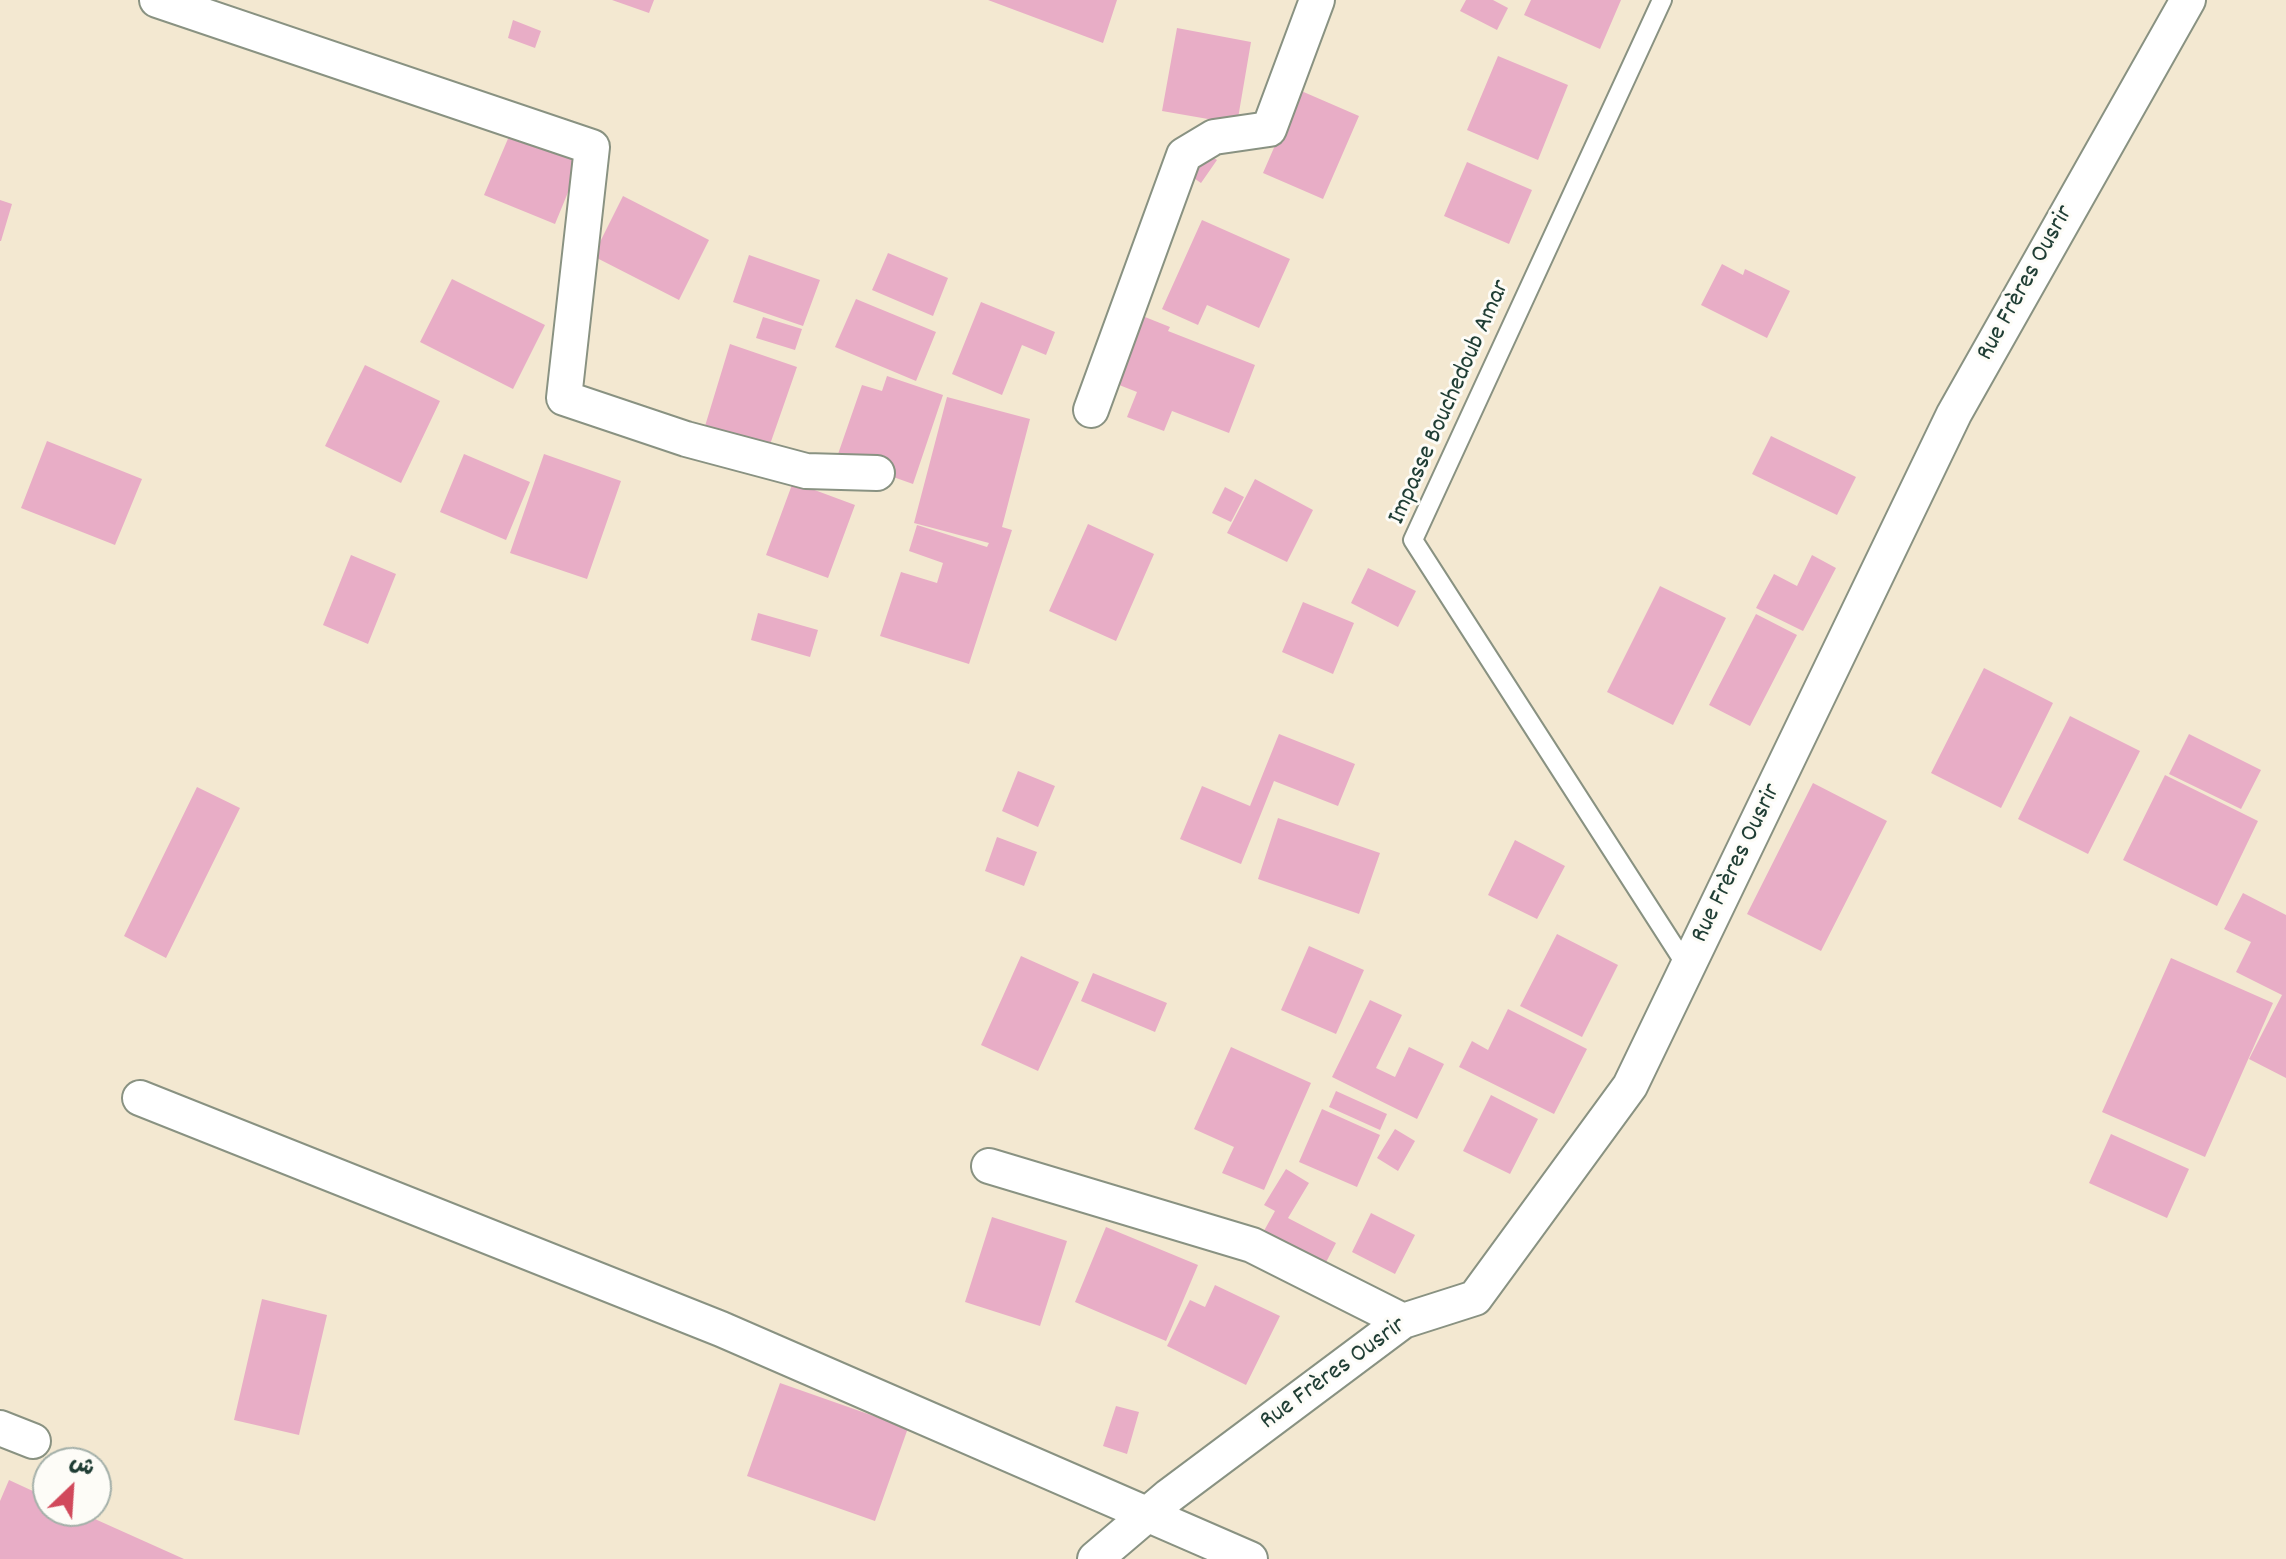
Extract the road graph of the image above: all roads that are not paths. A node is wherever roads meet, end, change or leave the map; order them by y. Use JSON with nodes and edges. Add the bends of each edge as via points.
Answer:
{"nodes":[{"id":1,"x":157,"y":0,"type":"edge"},
{"id":2,"x":1317,"y":0,"type":"edge"},
{"id":3,"x":1662,"y":0,"type":"edge"},
{"id":4,"x":2188,"y":0,"type":"edge"},
{"id":5,"x":1091,"y":410,"type":"dead end"},
{"id":6,"x":877,"y":473,"type":"dead end"},
{"id":7,"x":1688,"y":968,"type":"junction"},
{"id":8,"x":140,"y":1098,"type":"dead end"},
{"id":9,"x":989,"y":1166,"type":"dead end"},
{"id":10,"x":1403,"y":1321,"type":"junction"},
{"id":11,"x":0,"y":1428,"type":"edge"},
{"id":12,"x":33,"y":1441,"type":"dead end"},
{"id":13,"x":1149,"y":1513,"type":"junction"},
{"id":14,"x":1095,"y":1559,"type":"edge"},
{"id":15,"x":1250,"y":1559,"type":"edge"}],
"edges":[{"from":1,"to":6,"type":"street","via":[[592,147],[564,398],[686,439],[806,471]]},
{"from":2,"to":5,"type":"street","via":[[1269,129],[1214,137],[1184,155]]},
{"from":3,"to":7,"type":"lane","name":"Impasse Bouchedoub Amar","via":[[1413,540]]},
{"from":4,"to":7,"type":"street","name":"Rue Frères Ousrir","via":[[1954,414]]},
{"from":7,"to":10,"type":"street","name":"Rue Frères Ousrir","via":[[1630,1086],[1475,1298]]},
{"from":8,"to":13,"type":"street","via":[[721,1329]]},
{"from":9,"to":10,"type":"street","via":[[1252,1245]]},
{"from":10,"to":13,"type":"street","name":"Rue Frères Ousrir"},
{"from":11,"to":12,"type":"street"},
{"from":13,"to":14,"type":"street","name":"Rue Frères Ousrir"},
{"from":13,"to":15,"type":"street"}]}
